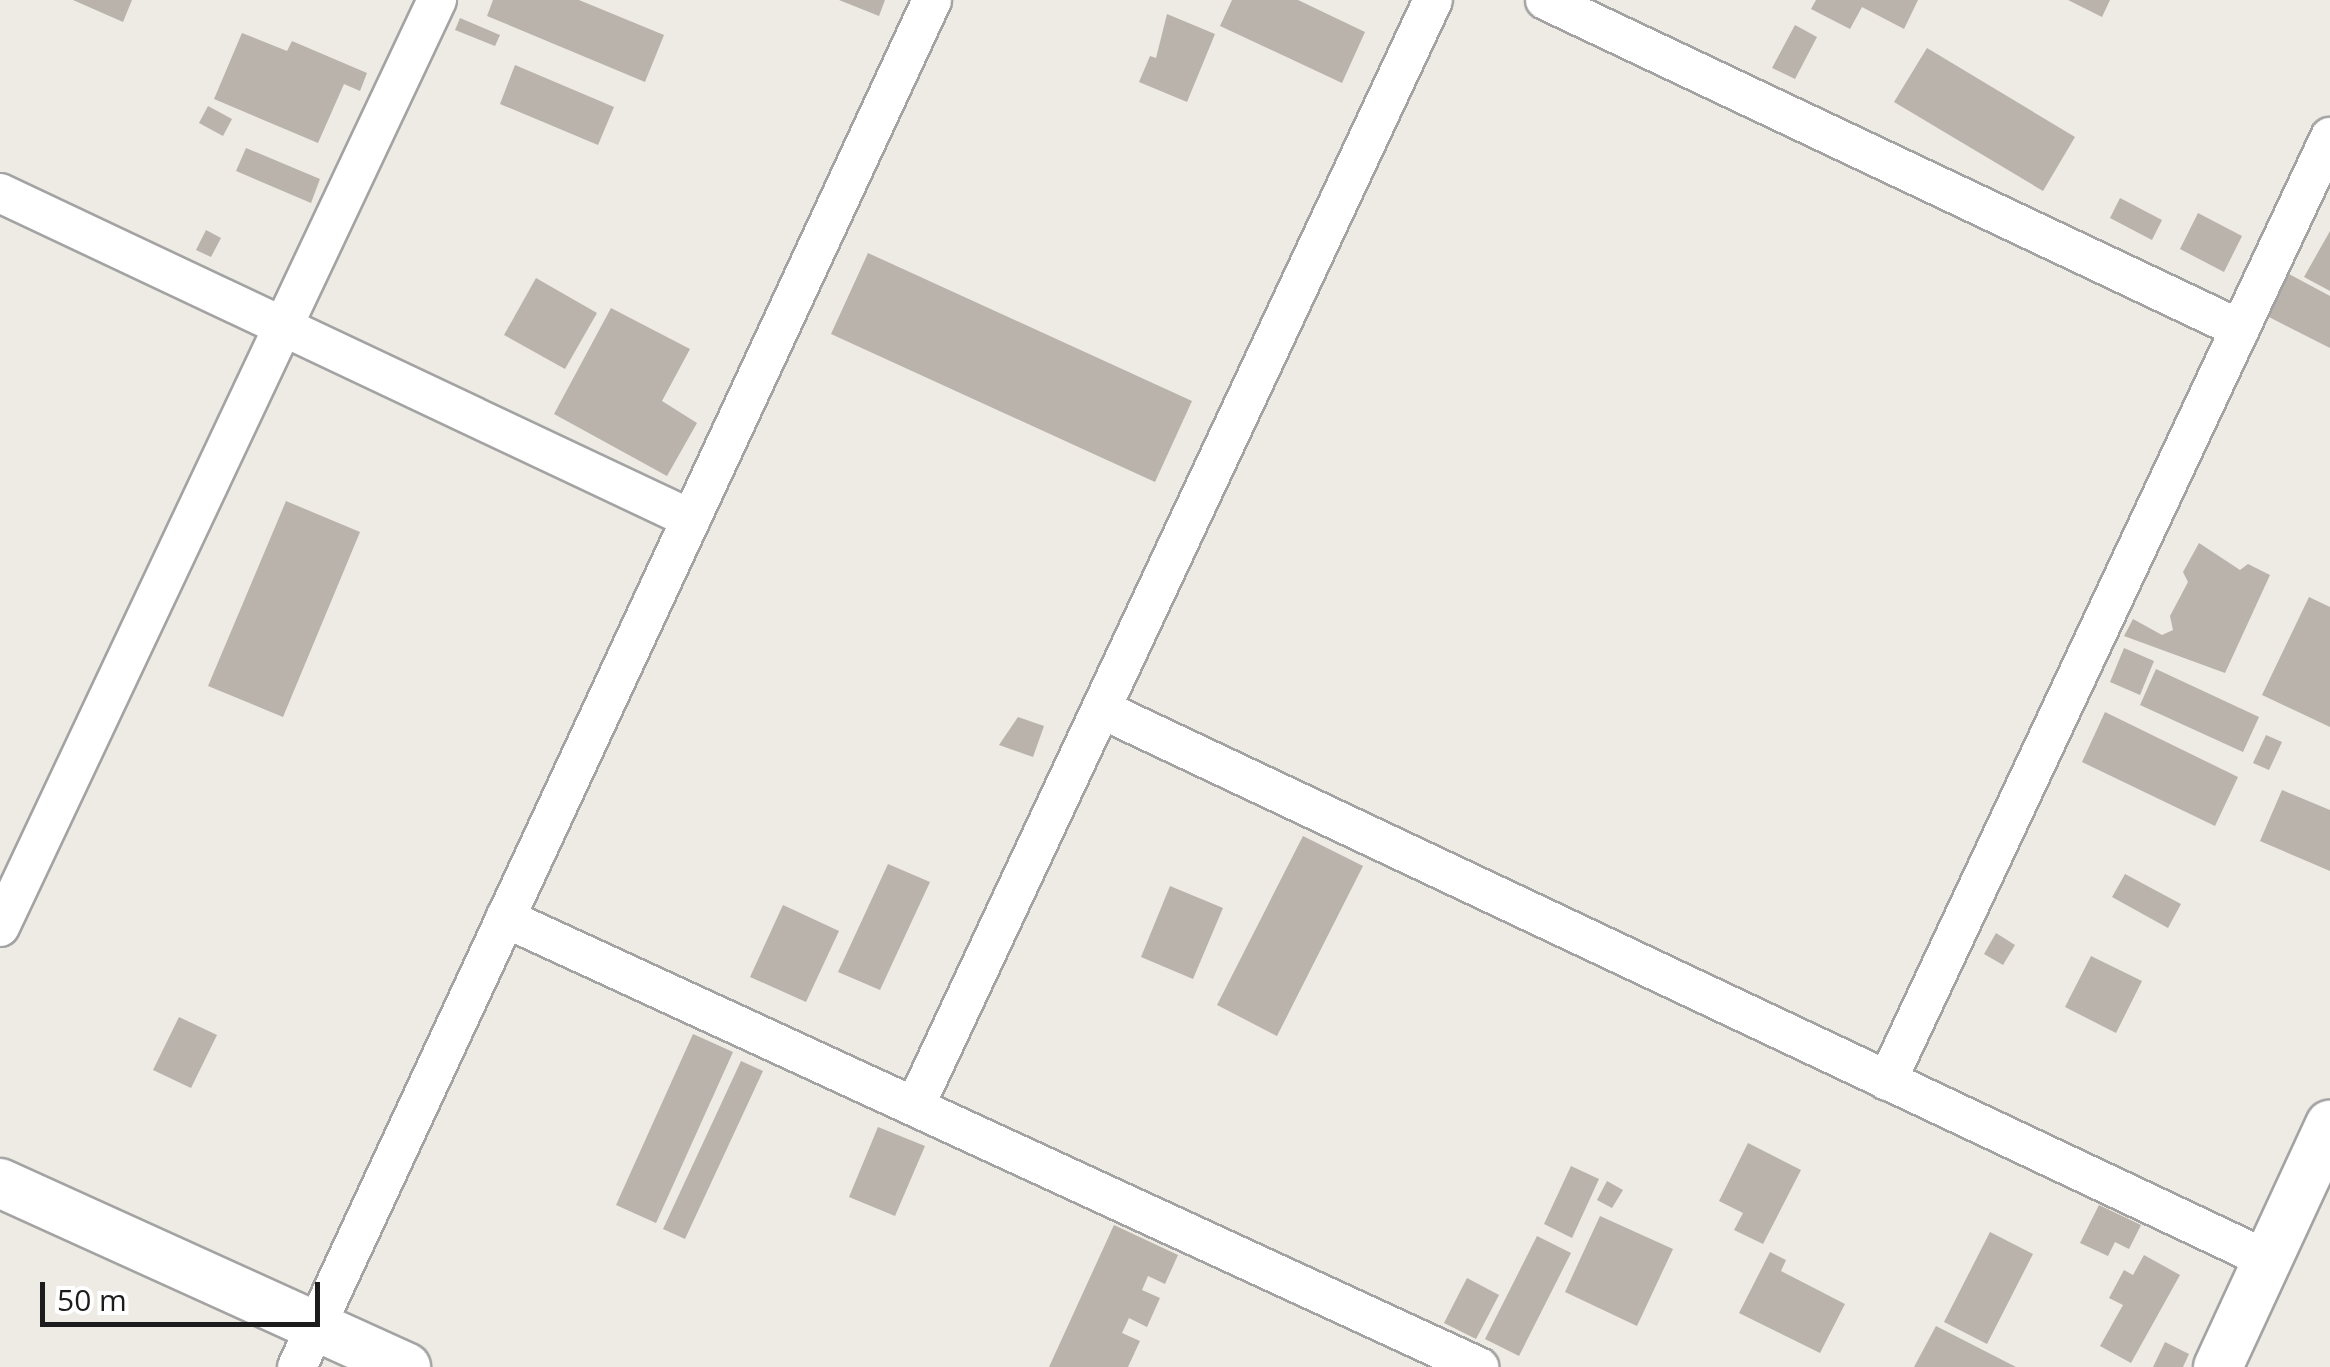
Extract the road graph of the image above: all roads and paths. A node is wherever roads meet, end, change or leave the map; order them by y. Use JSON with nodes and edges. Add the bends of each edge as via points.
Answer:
{"nodes":[{"id":1,"x":437,"y":0,"type":"edge"},
{"id":2,"x":932,"y":0,"type":"edge"},
{"id":3,"x":1433,"y":0,"type":"edge"},
{"id":4,"x":1544,"y":0,"type":"edge"},
{"id":5,"x":2330,"y":138,"type":"edge"},
{"id":6,"x":0,"y":193,"type":"edge"},
{"id":7,"x":2240,"y":329,"type":"junction"},
{"id":8,"x":282,"y":330,"type":"junction"},
{"id":9,"x":690,"y":519,"type":"junction"},
{"id":10,"x":1101,"y":709,"type":"junction"},
{"id":11,"x":506,"y":918,"type":"junction"},
{"id":12,"x":0,"y":927,"type":"edge"},
{"id":13,"x":1887,"y":1081,"type":"junction"},
{"id":14,"x":915,"y":1106,"type":"junction"},
{"id":15,"x":2330,"y":1125,"type":"edge"},
{"id":16,"x":0,"y":1184,"type":"edge"},
{"id":17,"x":2268,"y":1260,"type":"junction"},
{"id":18,"x":306,"y":1346,"type":"edge"},
{"id":19,"x":406,"y":1367,"type":"edge"},
{"id":20,"x":1479,"y":1367,"type":"edge"},
{"id":21,"x":2218,"y":1367,"type":"edge"}],
"edges":[{"from":1,"to":8,"type":"street"},
{"from":2,"to":9,"type":"street"},
{"from":3,"to":10,"type":"street"},
{"from":4,"to":7,"type":"street"},
{"from":5,"to":7,"type":"street"},
{"from":6,"to":8,"type":"street"},
{"from":7,"to":13,"type":"street"},
{"from":8,"to":9,"type":"street"},
{"from":8,"to":12,"type":"street"},
{"from":9,"to":11,"type":"street"},
{"from":10,"to":13,"type":"street"},
{"from":10,"to":14,"type":"street"},
{"from":11,"to":14,"type":"street"},
{"from":11,"to":18,"type":"street"},
{"from":13,"to":17,"type":"street"},
{"from":14,"to":20,"type":"street"},
{"from":15,"to":17,"type":"street"},
{"from":16,"to":18,"type":"street"},
{"from":17,"to":21,"type":"street"},
{"from":18,"to":19,"type":"street"}]}
